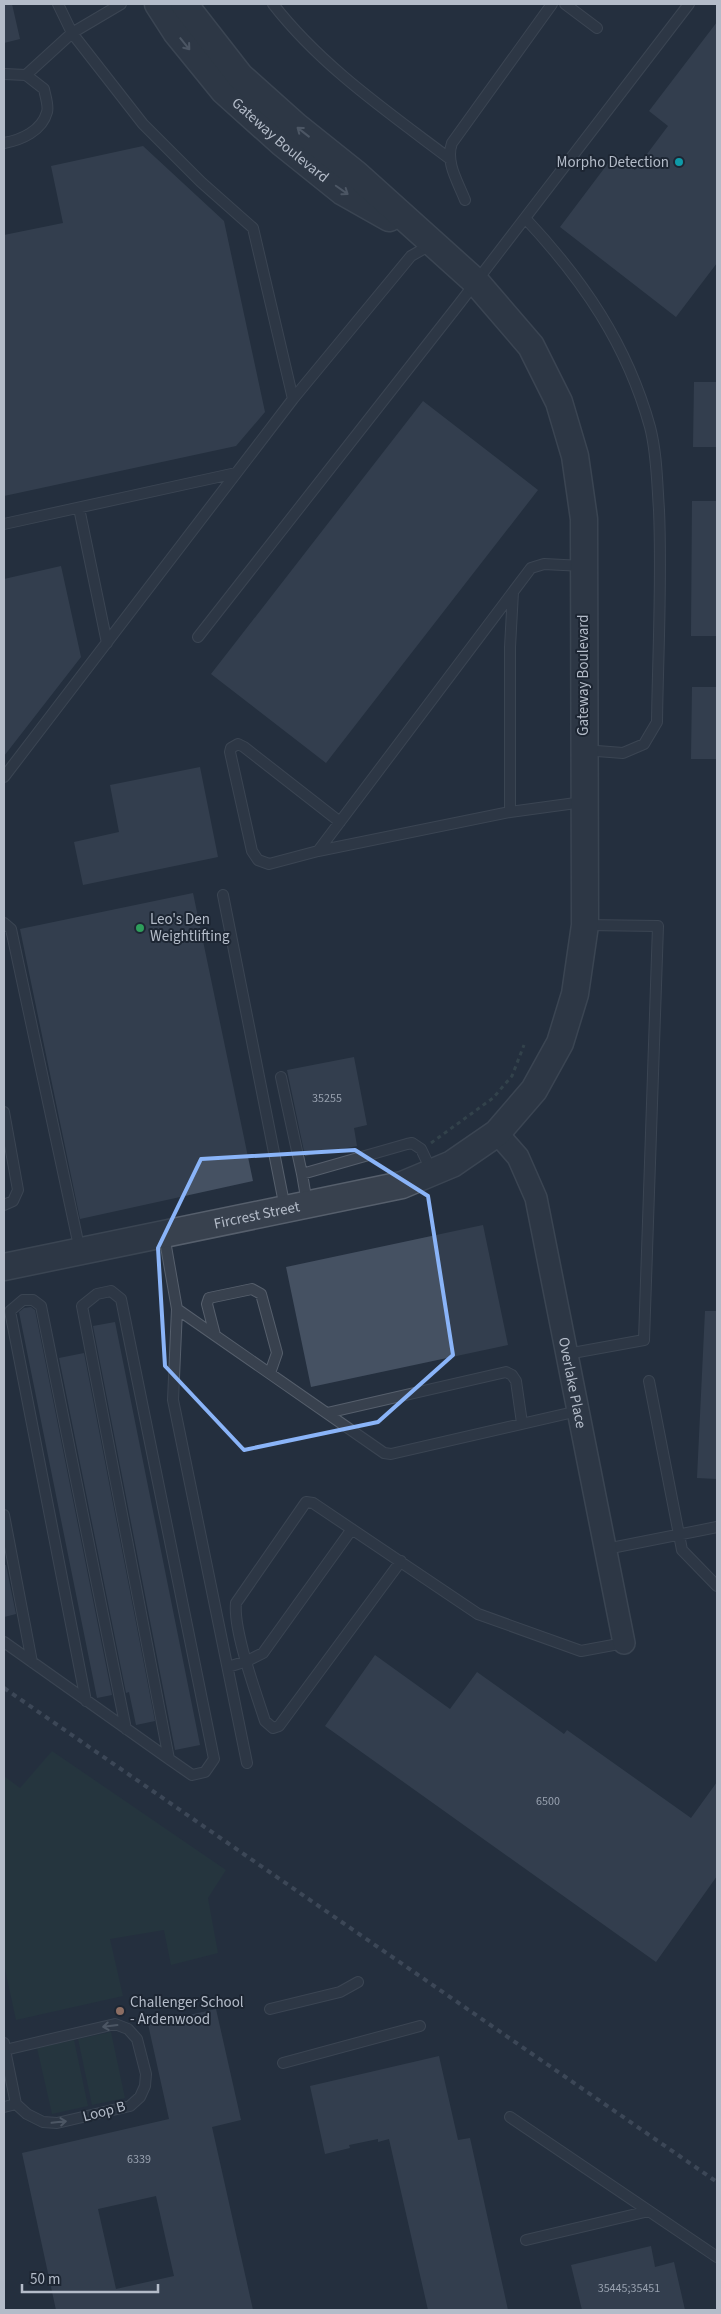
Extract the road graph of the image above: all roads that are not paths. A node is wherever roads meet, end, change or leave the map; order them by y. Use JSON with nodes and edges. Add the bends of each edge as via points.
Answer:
{"nodes":[{"id":1,"x":58,"y":4,"type":"edge"},
{"id":2,"x":121,"y":4,"type":"edge"},
{"id":3,"x":158,"y":4,"type":"edge"},
{"id":4,"x":184,"y":4,"type":"edge"},
{"id":5,"x":273,"y":4,"type":"edge"},
{"id":6,"x":552,"y":4,"type":"edge"},
{"id":7,"x":566,"y":4,"type":"edge"},
{"id":8,"x":689,"y":4,"type":"edge"},
{"id":9,"x":597,"y":28,"type":"dead end"},
{"id":10,"x":72,"y":33,"type":"junction"},
{"id":11,"x":4,"y":74,"type":"edge"},
{"id":12,"x":26,"y":75,"type":"junction"},
{"id":13,"x":4,"y":143,"type":"edge"},
{"id":14,"x":450,"y":159,"type":"junction"},
{"id":15,"x":465,"y":200,"type":"dead end"},
{"id":16,"x":525,"y":218,"type":"junction"},
{"id":17,"x":433,"y":243,"type":"junction"},
{"id":18,"x":476,"y":282,"type":"junction"},
{"id":19,"x":293,"y":399,"type":"junction"},
{"id":20,"x":236,"y":474,"type":"junction"},
{"id":21,"x":79,"y":508,"type":"junction"},
{"id":22,"x":4,"y":524,"type":"edge"},
{"id":23,"x":584,"y":566,"type":"junction"},
{"id":24,"x":513,"y":591,"type":"junction"},
{"id":25,"x":198,"y":637,"type":"dead end"},
{"id":26,"x":106,"y":643,"type":"junction"},
{"id":27,"x":583,"y":750,"type":"junction"},
{"id":28,"x":4,"y":777,"type":"edge"},
{"id":29,"x":583,"y":802,"type":"junction"},
{"id":30,"x":510,"y":812,"type":"junction"},
{"id":31,"x":340,"y":822,"type":"junction"},
{"id":32,"x":318,"y":851,"type":"junction"},
{"id":33,"x":223,"y":895,"type":"dead end"},
{"id":34,"x":4,"y":923,"type":"edge"},
{"id":35,"x":585,"y":924,"type":"junction"},
{"id":36,"x":280,"y":1077,"type":"dead end"},
{"id":37,"x":4,"y":1112,"type":"edge"},
{"id":38,"x":497,"y":1133,"type":"junction"},
{"id":39,"x":427,"y":1162,"type":"junction"},
{"id":40,"x":302,"y":1174,"type":"junction"},
{"id":41,"x":4,"y":1206,"type":"edge"},
{"id":42,"x":296,"y":1206,"type":"junction"},
{"id":43,"x":163,"y":1234,"type":"junction"},
{"id":44,"x":80,"y":1251,"type":"junction"},
{"id":45,"x":4,"y":1267,"type":"edge"},
{"id":46,"x":177,"y":1308,"type":"junction"},
{"id":47,"x":7,"y":1310,"type":"edge"},
{"id":48,"x":215,"y":1335,"type":"junction"},
{"id":49,"x":567,"y":1354,"type":"junction"},
{"id":50,"x":270,"y":1372,"type":"junction"},
{"id":51,"x":649,"y":1381,"type":"dead end"},
{"id":52,"x":578,"y":1411,"type":"junction"},
{"id":53,"x":326,"y":1413,"type":"junction"},
{"id":54,"x":522,"y":1424,"type":"junction"},
{"id":55,"x":4,"y":1515,"type":"edge"},
{"id":56,"x":717,"y":1527,"type":"edge"},
{"id":57,"x":352,"y":1529,"type":"junction"},
{"id":58,"x":678,"y":1534,"type":"junction"},
{"id":59,"x":606,"y":1549,"type":"junction"},
{"id":60,"x":401,"y":1562,"type":"junction"},
{"id":61,"x":717,"y":1586,"type":"edge"},
{"id":62,"x":4,"y":1642,"type":"edge"},
{"id":63,"x":624,"y":1643,"type":"joint"},
{"id":64,"x":247,"y":1661,"type":"junction"},
{"id":65,"x":32,"y":1662,"type":"junction"},
{"id":66,"x":228,"y":1667,"type":"junction"},
{"id":67,"x":86,"y":1701,"type":"junction"},
{"id":68,"x":126,"y":1729,"type":"junction"},
{"id":69,"x":169,"y":1759,"type":"junction"},
{"id":70,"x":247,"y":1763,"type":"dead end"},
{"id":71,"x":358,"y":1982,"type":"dead end"},
{"id":72,"x":270,"y":2009,"type":"dead end"},
{"id":73,"x":420,"y":2026,"type":"dead end"},
{"id":74,"x":4,"y":2046,"type":"edge"},
{"id":75,"x":283,"y":2063,"type":"dead end"},
{"id":76,"x":16,"y":2104,"type":"junction"},
{"id":77,"x":4,"y":2107,"type":"edge"},
{"id":78,"x":510,"y":2117,"type":"dead end"},
{"id":79,"x":649,"y":2211,"type":"junction"},
{"id":80,"x":526,"y":2240,"type":"dead end"},
{"id":81,"x":717,"y":2257,"type":"edge"}],
"edges":[{"from":1,"to":10,"type":"lane"},
{"from":2,"to":10,"type":"lane"},
{"from":3,"to":17,"type":"street","name":"Gateway Boulevard","one_way":true,"via":[[176,32],[224,91],[282,143],[343,192]]},
{"from":17,"to":4,"type":"street","name":"Gateway Boulevard","one_way":true,"via":[[240,76]]},
{"from":5,"to":14,"type":"lane","via":[[290,26],[335,68]]},
{"from":6,"to":14,"type":"lane","via":[[452,143]]},
{"from":7,"to":9,"type":"lane"},
{"from":8,"to":16,"type":"lane"},
{"from":10,"to":12,"type":"lane"},
{"from":10,"to":19,"type":"lane","via":[[143,124],[253,228]]},
{"from":11,"to":12,"type":"lane"},
{"from":12,"to":13,"type":"lane","via":[[44,88],[48,111],[41,125],[20,140]]},
{"from":14,"to":15,"type":"lane"},
{"from":16,"to":18,"type":"lane"},
{"from":16,"to":27,"type":"lane","via":[[570,269],[614,335],[650,428],[657,468],[660,547],[657,722],[644,744],[623,753]]},
{"from":17,"to":18,"type":"street","name":"Gateway Boulevard"},
{"from":17,"to":19,"type":"lane","via":[[411,256]]},
{"from":18,"to":23,"type":"street","name":"Gateway Boulevard","via":[[531,346],[559,402],[576,465],[584,519]]},
{"from":18,"to":25,"type":"lane"},
{"from":19,"to":20,"type":"lane"},
{"from":20,"to":21,"type":"lane"},
{"from":20,"to":26,"type":"lane"},
{"from":21,"to":22,"type":"lane"},
{"from":21,"to":26,"type":"lane"},
{"from":23,"to":24,"type":"lane","via":[[544,564],[531,568]]},
{"from":23,"to":27,"type":"street","name":"Gateway Boulevard"},
{"from":24,"to":30,"type":"lane"},
{"from":24,"to":31,"type":"lane"},
{"from":26,"to":28,"type":"lane"},
{"from":27,"to":29,"type":"street","name":"Gateway Boulevard"},
{"from":29,"to":30,"type":"lane"},
{"from":29,"to":35,"type":"street","name":"Gateway Boulevard"},
{"from":30,"to":32,"type":"lane"},
{"from":31,"to":32,"type":"lane"},
{"from":31,"to":32,"type":"lane","via":[[244,747],[238,744],[231,748],[255,857],[269,864]]},
{"from":33,"to":42,"type":"lane"},
{"from":34,"to":44,"type":"lane","via":[[11,929]]},
{"from":35,"to":38,"type":"street","name":"Gateway Boulevard","via":[[575,994],[560,1043],[534,1090]]},
{"from":35,"to":49,"type":"lane","via":[[658,926],[644,1340]]},
{"from":36,"to":40,"type":"lane"},
{"from":37,"to":41,"type":"lane","via":[[18,1190],[13,1201]]},
{"from":38,"to":39,"type":"street","name":"Fircrest Street","via":[[452,1164]]},
{"from":38,"to":49,"type":"street","name":"Overlake Place","via":[[518,1157],[536,1198]]},
{"from":39,"to":40,"type":"lane","via":[[416,1145],[406,1144]]},
{"from":39,"to":42,"type":"street","name":"Fircrest Street","via":[[402,1185]]},
{"from":40,"to":42,"type":"lane"},
{"from":42,"to":43,"type":"street","name":"Fircrest Street"},
{"from":43,"to":44,"type":"street","name":"Fircrest Street"},
{"from":43,"to":46,"type":"lane"},
{"from":44,"to":45,"type":"street","name":"Fircrest Street"},
{"from":46,"to":48,"type":"lane"},
{"from":46,"to":66,"type":"lane","via":[[173,1400]]},
{"from":47,"to":67,"type":"lane"},
{"from":47,"to":68,"type":"lane","via":[[23,1300],[33,1300],[41,1306]]},
{"from":48,"to":50,"type":"lane"},
{"from":48,"to":50,"type":"lane","via":[[207,1304],[210,1298],[252,1289],[258,1291],[277,1353]]},
{"from":49,"to":52,"type":"street","name":"Overlake Place"},
{"from":50,"to":53,"type":"lane"},
{"from":51,"to":58,"type":"lane"},
{"from":52,"to":54,"type":"lane"},
{"from":52,"to":59,"type":"street","name":"Overlake Place"},
{"from":53,"to":54,"type":"lane","via":[[378,1451],[391,1454]]},
{"from":53,"to":54,"type":"lane","via":[[506,1372],[516,1381]]},
{"from":55,"to":65,"type":"lane"},
{"from":56,"to":58,"type":"lane"},
{"from":57,"to":60,"type":"lane"},
{"from":57,"to":64,"type":"lane","via":[[263,1653]]},
{"from":57,"to":64,"type":"lane","via":[[313,1503],[306,1502],[302,1506],[236,1604],[235,1613]]},
{"from":58,"to":59,"type":"lane"},
{"from":58,"to":61,"type":"lane","via":[[682,1550]]},
{"from":59,"to":63,"type":"street","name":"Overlake Place"},
{"from":60,"to":63,"type":"lane","via":[[478,1614],[581,1650]]},
{"from":60,"to":64,"type":"lane","via":[[277,1728],[265,1722]]},
{"from":62,"to":65,"type":"lane"},
{"from":64,"to":66,"type":"lane"},
{"from":65,"to":67,"type":"lane"},
{"from":66,"to":70,"type":"lane"},
{"from":67,"to":68,"type":"lane"},
{"from":68,"to":69,"type":"lane"},
{"from":69,"to":69,"type":"lane","via":[[192,1775],[205,1772],[214,1758],[121,1299],[110,1291],[97,1294],[82,1306]]},
{"from":71,"to":72,"type":"lane","via":[[340,1992]]},
{"from":73,"to":75,"type":"lane"},
{"from":74,"to":76,"type":"lane","name":"Loop B"},
{"from":76,"to":74,"type":"lane","name":"Loop B","one_way":true,"via":[[43,2122],[57,2123],[130,2106],[140,2097],[146,2074],[137,2039],[128,2029],[115,2024]]},
{"from":76,"to":77,"type":"lane"},
{"from":78,"to":79,"type":"lane"},
{"from":79,"to":80,"type":"lane"},
{"from":79,"to":81,"type":"lane"}]}
